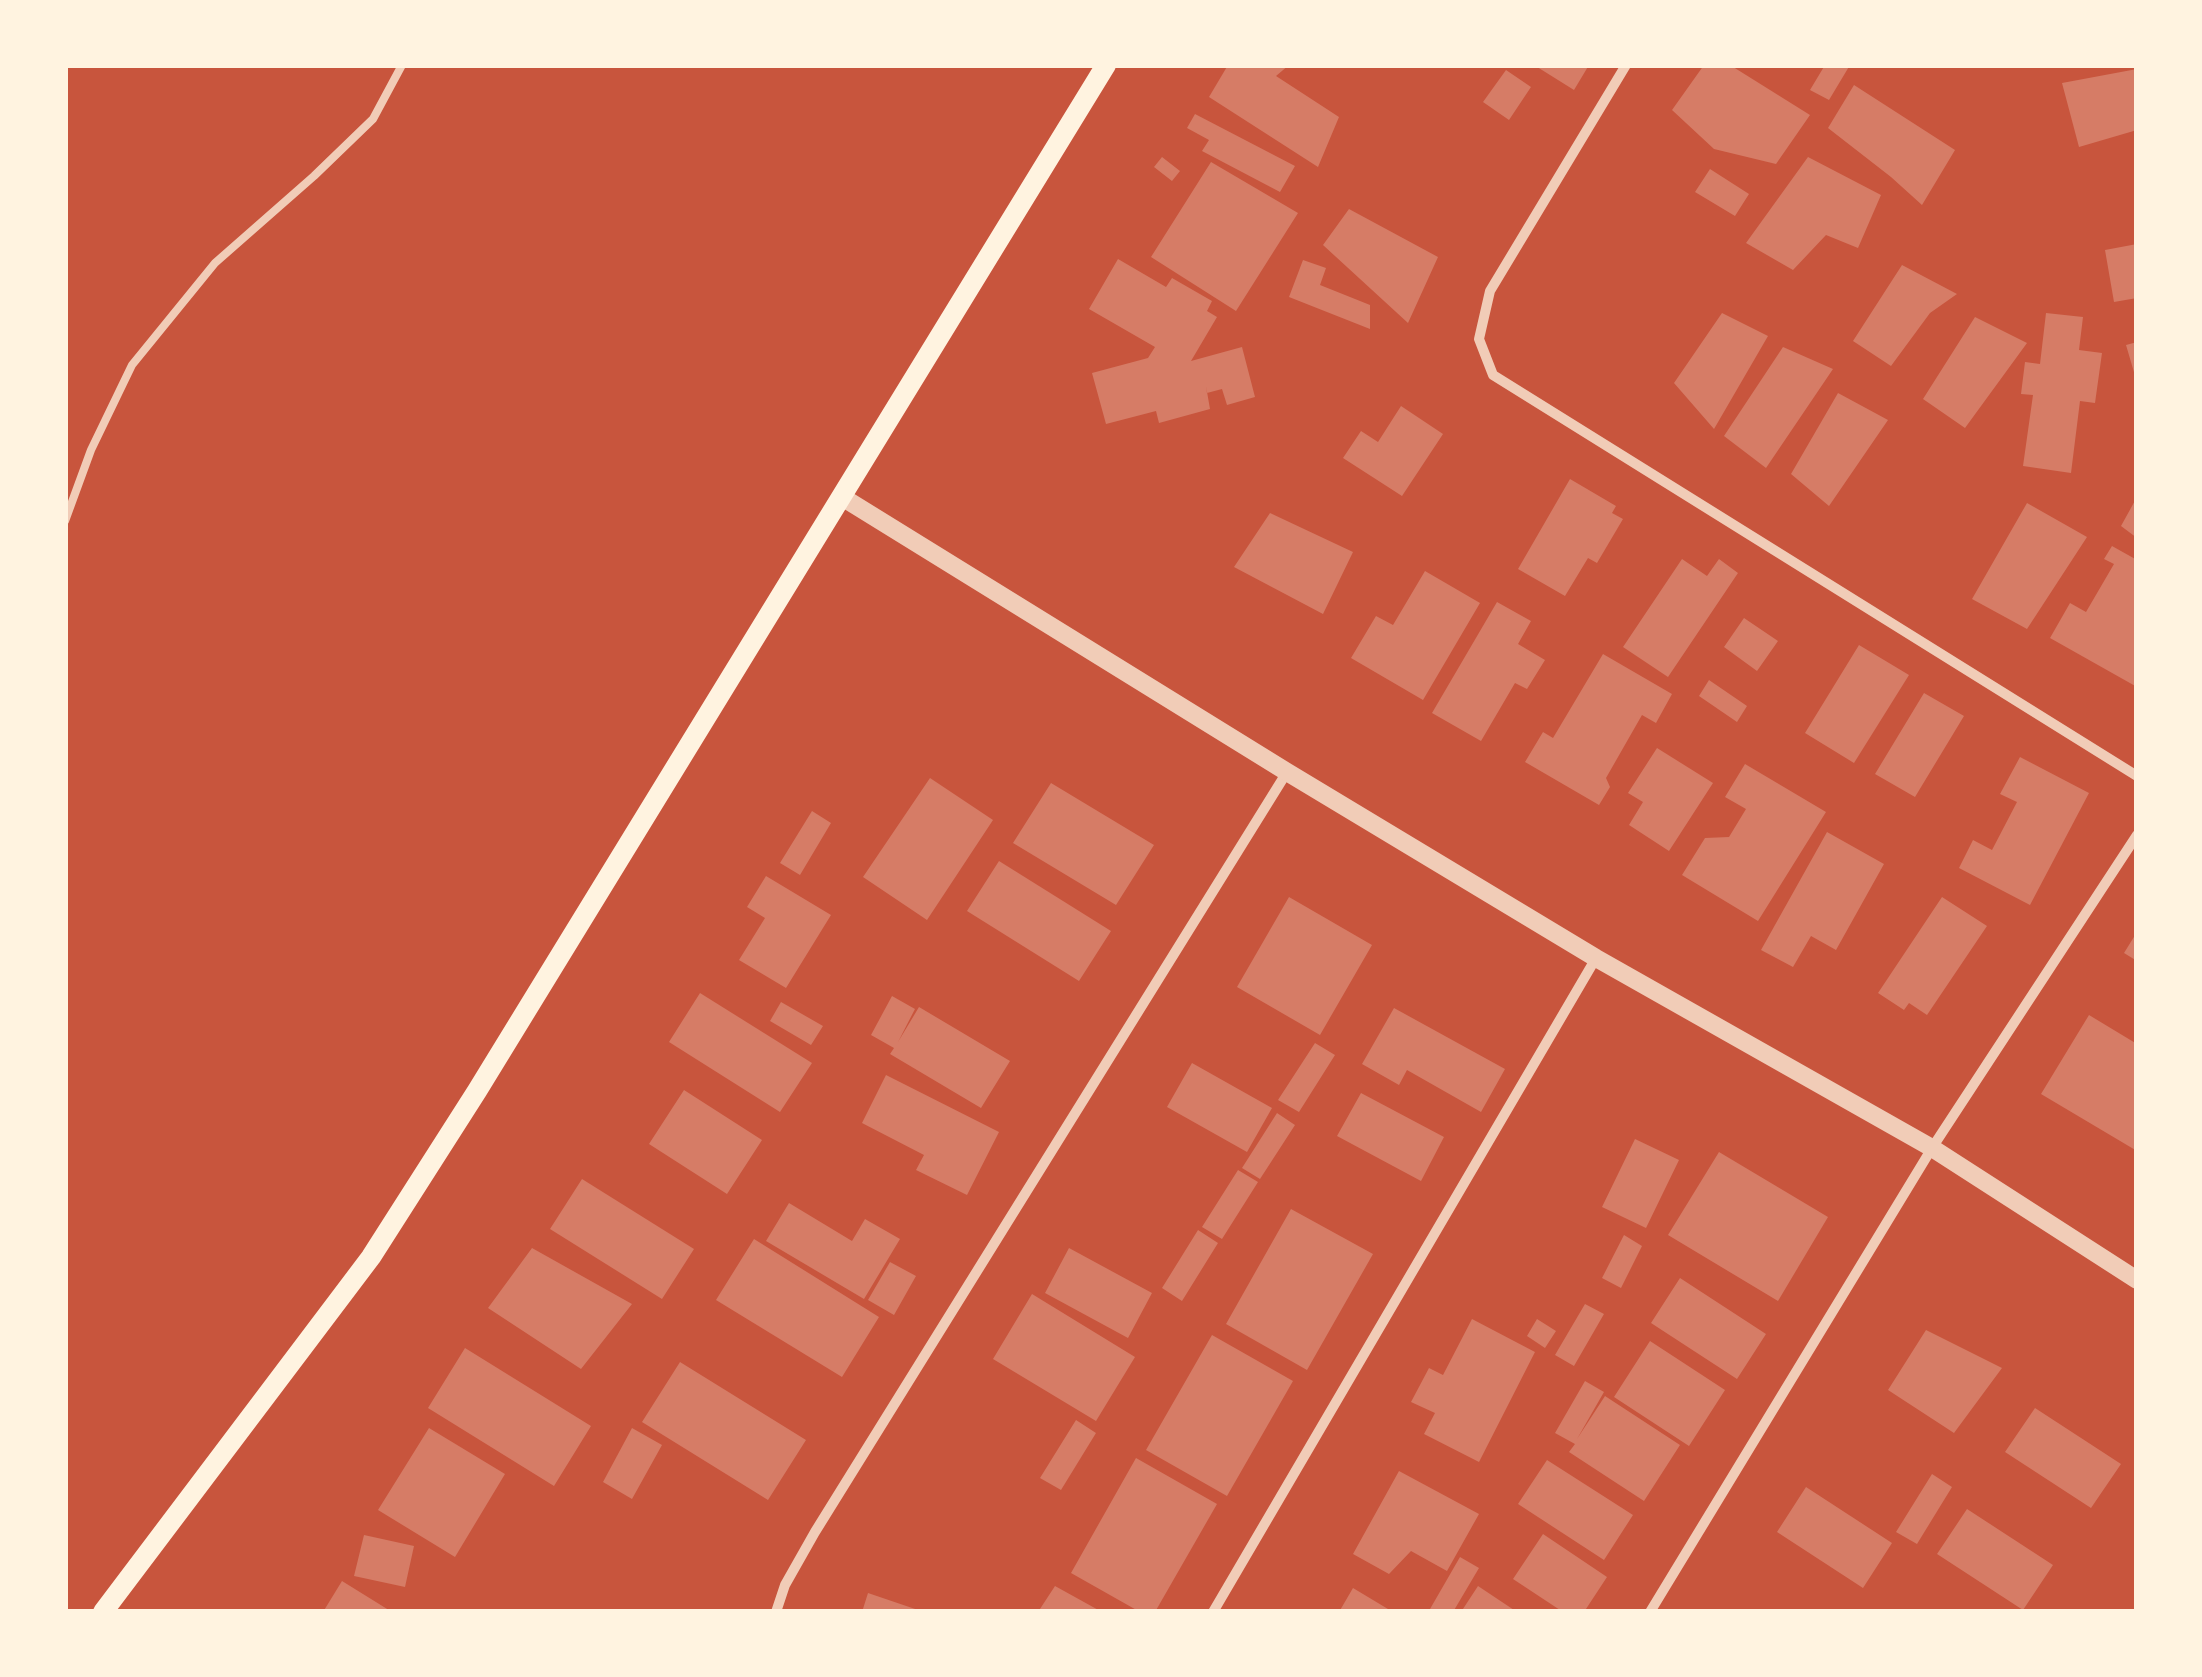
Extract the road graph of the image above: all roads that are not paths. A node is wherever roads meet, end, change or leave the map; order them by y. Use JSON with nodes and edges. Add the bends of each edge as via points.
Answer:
{"nodes":[{"id":1,"x":402,"y":65,"type":"edge"},
{"id":2,"x":1106,"y":65,"type":"edge"},
{"id":3,"x":1626,"y":65,"type":"edge"},
{"id":4,"x":842,"y":497,"type":"junction"},
{"id":5,"x":65,"y":522,"type":"edge"},
{"id":6,"x":1287,"y":772,"type":"junction"},
{"id":7,"x":2137,"y":776,"type":"edge"},
{"id":8,"x":2137,"y":835,"type":"edge"},
{"id":9,"x":1596,"y":958,"type":"junction"},
{"id":10,"x":1932,"y":1148,"type":"junction"},
{"id":11,"x":2137,"y":1280,"type":"edge"},
{"id":12,"x":103,"y":1612,"type":"edge"},
{"id":13,"x":776,"y":1612,"type":"edge"},
{"id":14,"x":1214,"y":1612,"type":"edge"},
{"id":15,"x":1650,"y":1612,"type":"edge"}],
"edges":[{"from":1,"to":5,"type":"lane","via":[[373,119],[215,262],[132,366]]},
{"from":2,"to":4,"type":"main road"},
{"from":3,"to":7,"type":"street","via":[[1490,291],[1478,339],[1494,374]]},
{"from":4,"to":6,"type":"street"},
{"from":4,"to":12,"type":"main road","via":[[371,1257]]},
{"from":6,"to":9,"type":"street"},
{"from":6,"to":13,"type":"street","via":[[815,1532]]},
{"from":8,"to":10,"type":"street"},
{"from":9,"to":10,"type":"street"},
{"from":9,"to":14,"type":"street"},
{"from":10,"to":11,"type":"street"},
{"from":10,"to":15,"type":"street"}]}
